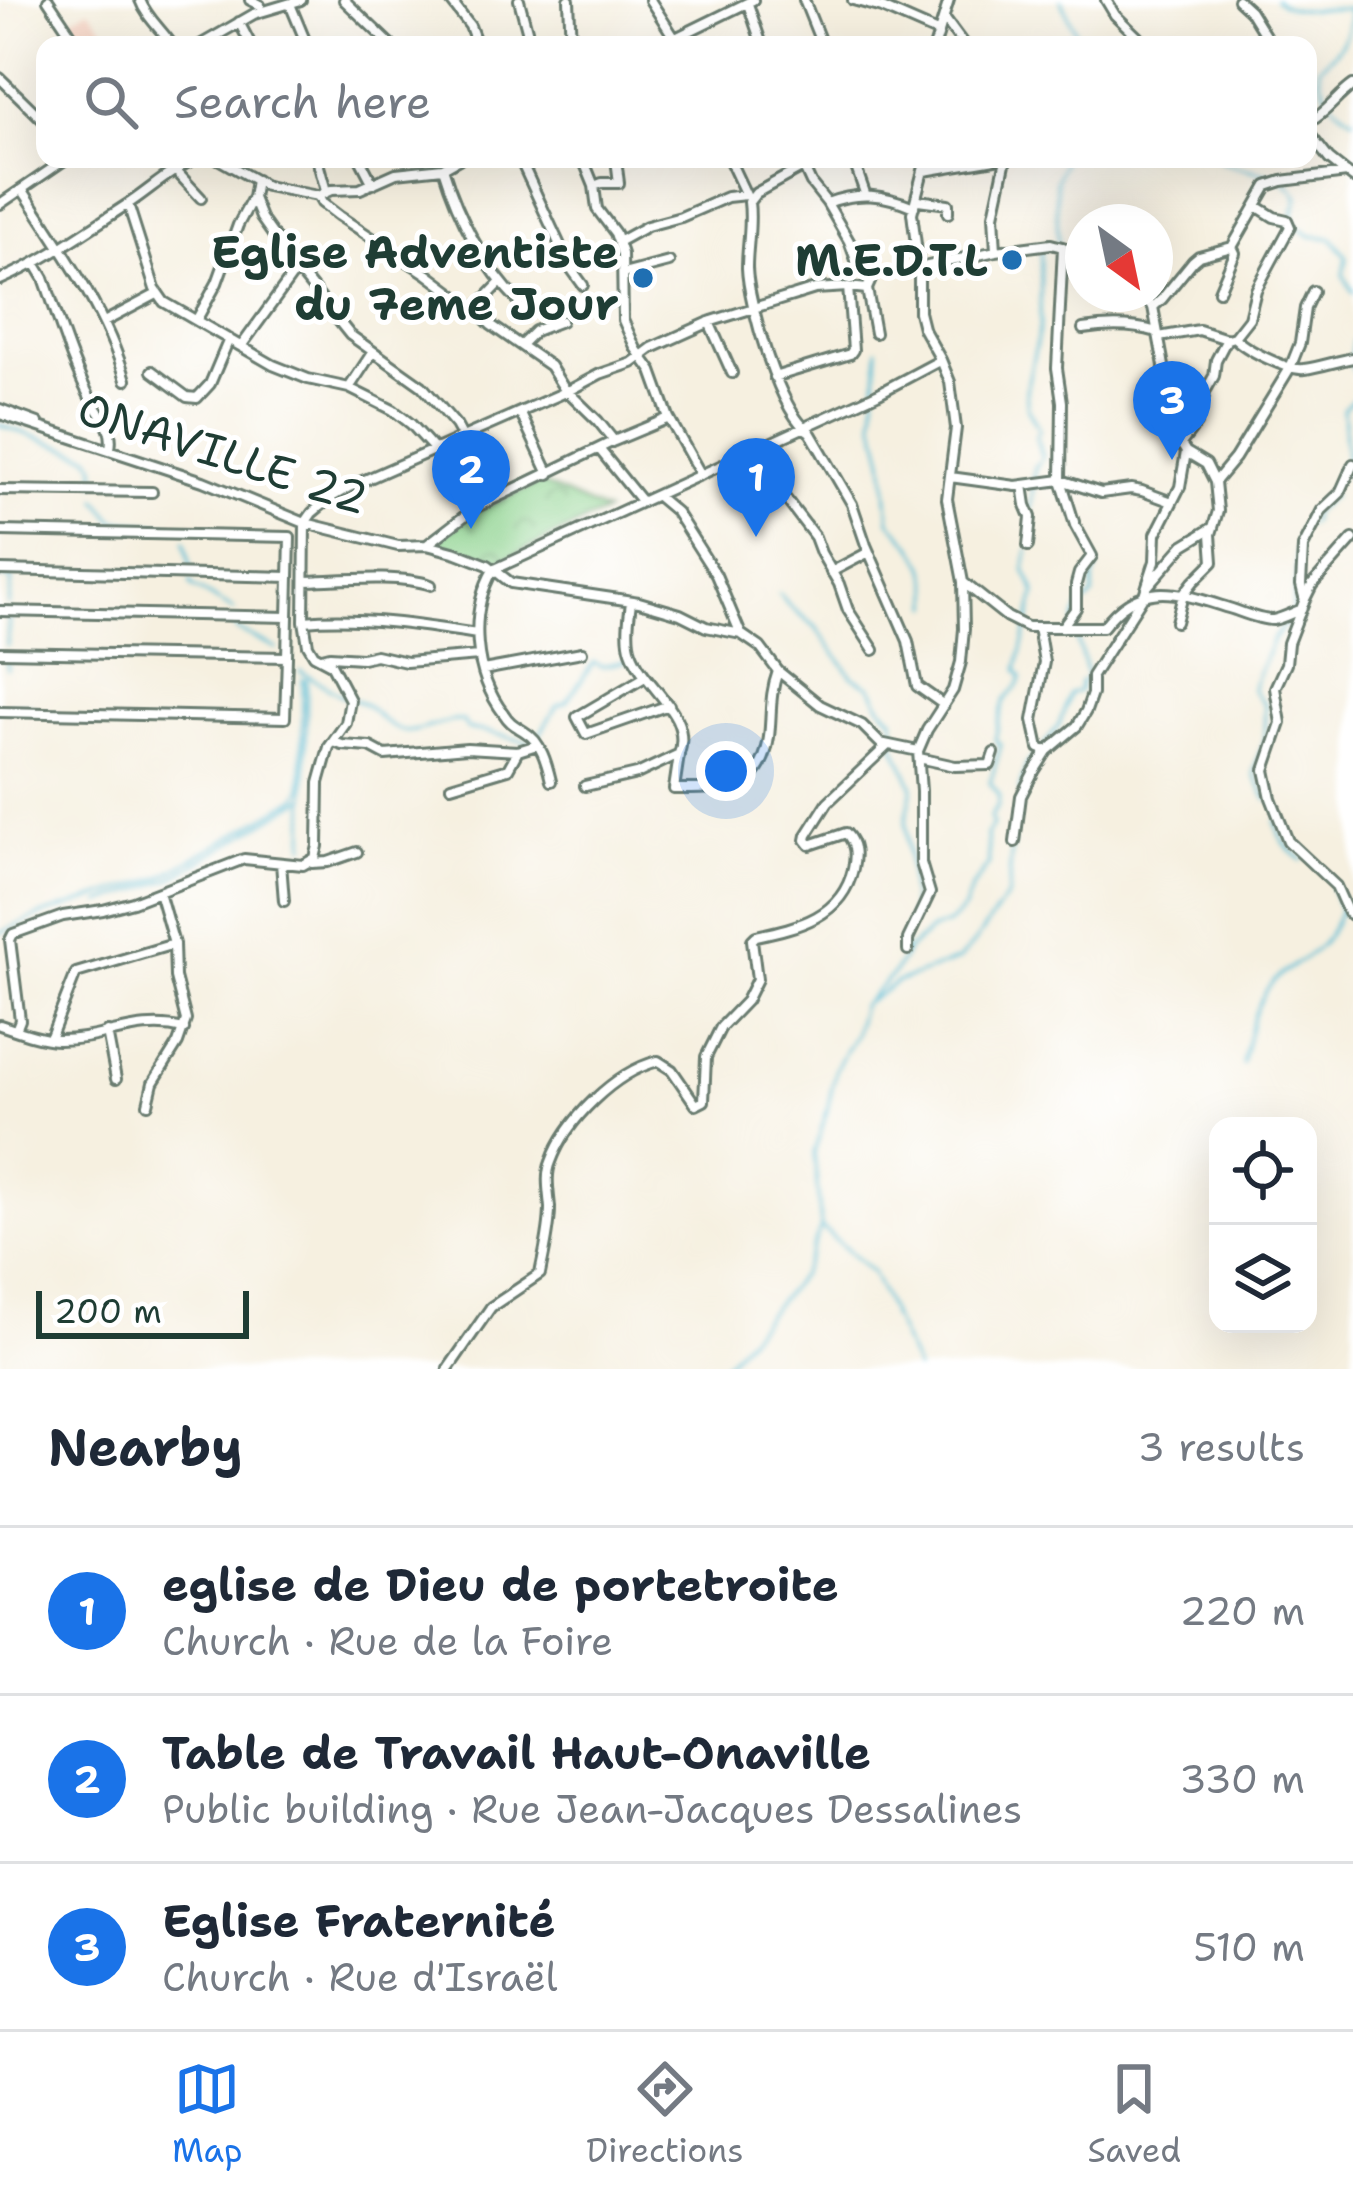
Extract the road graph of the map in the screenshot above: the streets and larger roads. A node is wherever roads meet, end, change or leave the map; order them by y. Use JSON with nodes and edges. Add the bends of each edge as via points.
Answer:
{"nodes":[{"id":1,"x":48,"y":0,"type":"edge"},
{"id":2,"x":140,"y":0,"type":"edge"},
{"id":3,"x":344,"y":0,"type":"edge"},
{"id":4,"x":450,"y":0,"type":"edge"},
{"id":5,"x":519,"y":0,"type":"edge"},
{"id":6,"x":569,"y":0,"type":"edge"},
{"id":7,"x":650,"y":0,"type":"edge"},
{"id":8,"x":804,"y":0,"type":"edge"},
{"id":9,"x":853,"y":0,"type":"edge"},
{"id":10,"x":949,"y":0,"type":"edge"},
{"id":11,"x":1106,"y":0,"type":"edge"},
{"id":12,"x":1238,"y":0,"type":"edge"},
{"id":13,"x":295,"y":2,"type":"edge"},
{"id":14,"x":750,"y":2,"type":"edge"},
{"id":15,"x":259,"y":4,"type":"edge"},
{"id":16,"x":1250,"y":6,"type":"edge"},
{"id":17,"x":944,"y":18,"type":"junction"},
{"id":18,"x":239,"y":22,"type":"junction"},
{"id":19,"x":937,"y":32,"type":"junction"},
{"id":20,"x":72,"y":36,"type":"edge"},
{"id":21,"x":166,"y":36,"type":"edge"},
{"id":22,"x":215,"y":36,"type":"edge"},
{"id":23,"x":246,"y":36,"type":"edge"},
{"id":24,"x":304,"y":36,"type":"edge"},
{"id":25,"x":379,"y":36,"type":"edge"},
{"id":26,"x":473,"y":36,"type":"edge"},
{"id":27,"x":529,"y":36,"type":"edge"},
{"id":28,"x":571,"y":36,"type":"edge"},
{"id":29,"x":675,"y":36,"type":"edge"},
{"id":30,"x":686,"y":36,"type":"edge"},
{"id":31,"x":759,"y":36,"type":"edge"},
{"id":32,"x":818,"y":36,"type":"edge"},
{"id":33,"x":936,"y":36,"type":"edge"},
{"id":34,"x":957,"y":36,"type":"edge"},
{"id":35,"x":1137,"y":36,"type":"edge"},
{"id":36,"x":1266,"y":36,"type":"edge"},
{"id":37,"x":0,"y":78,"type":"edge"},
{"id":38,"x":1353,"y":85,"type":"edge"},
{"id":39,"x":36,"y":113,"type":"edge"},
{"id":40,"x":1317,"y":120,"type":"edge"},
{"id":41,"x":1317,"y":148,"type":"edge"},
{"id":42,"x":53,"y":168,"type":"edge"},
{"id":43,"x":237,"y":168,"type":"edge"},
{"id":44,"x":318,"y":168,"type":"edge"},
{"id":45,"x":365,"y":168,"type":"edge"},
{"id":46,"x":442,"y":168,"type":"joint"},
{"id":47,"x":524,"y":168,"type":"edge"},
{"id":48,"x":587,"y":168,"type":"edge"},
{"id":49,"x":617,"y":168,"type":"edge"},
{"id":50,"x":733,"y":168,"type":"edge"},
{"id":51,"x":794,"y":168,"type":"edge"},
{"id":52,"x":805,"y":168,"type":"edge"},
{"id":53,"x":856,"y":168,"type":"edge"},
{"id":54,"x":924,"y":168,"type":"edge"},
{"id":55,"x":942,"y":168,"type":"edge"},
{"id":56,"x":1004,"y":168,"type":"edge"},
{"id":57,"x":176,"y":169,"type":"joint"},
{"id":58,"x":924,"y":171,"type":"junction"},
{"id":59,"x":1350,"y":176,"type":"edge"},
{"id":60,"x":256,"y":180,"type":"junction"},
{"id":61,"x":373,"y":184,"type":"junction"},
{"id":62,"x":594,"y":186,"type":"junction"},
{"id":63,"x":22,"y":189,"type":"junction"},
{"id":64,"x":322,"y":194,"type":"junction"},
{"id":65,"x":865,"y":194,"type":"junction"},
{"id":66,"x":253,"y":198,"type":"junction"},
{"id":67,"x":748,"y":198,"type":"junction"},
{"id":68,"x":200,"y":199,"type":"dead end"},
{"id":69,"x":827,"y":203,"type":"junction"},
{"id":70,"x":916,"y":203,"type":"junction"},
{"id":71,"x":0,"y":204,"type":"edge"},
{"id":72,"x":128,"y":204,"type":"junction"},
{"id":73,"x":1258,"y":207,"type":"junction"},
{"id":74,"x":948,"y":213,"type":"dead end"},
{"id":75,"x":618,"y":242,"type":"junction"},
{"id":76,"x":60,"y":246,"type":"junction"},
{"id":77,"x":1063,"y":247,"type":"joint"},
{"id":78,"x":1232,"y":248,"type":"junction"},
{"id":79,"x":996,"y":251,"type":"junction"},
{"id":80,"x":669,"y":262,"type":"dead end"},
{"id":81,"x":35,"y":263,"type":"junction"},
{"id":82,"x":919,"y":268,"type":"junction"},
{"id":83,"x":297,"y":269,"type":"junction"},
{"id":84,"x":623,"y":274,"type":"junction"},
{"id":85,"x":0,"y":280,"type":"edge"},
{"id":86,"x":500,"y":283,"type":"junction"},
{"id":87,"x":583,"y":285,"type":"dead end"},
{"id":88,"x":848,"y":286,"type":"junction"},
{"id":89,"x":1173,"y":287,"type":"edge"},
{"id":90,"x":867,"y":289,"type":"junction"},
{"id":91,"x":1219,"y":291,"type":"dead end"},
{"id":92,"x":1312,"y":291,"type":"dead end"},
{"id":93,"x":157,"y":294,"type":"junction"},
{"id":94,"x":520,"y":303,"type":"dead end"},
{"id":95,"x":755,"y":308,"type":"junction"},
{"id":96,"x":475,"y":309,"type":"junction"},
{"id":97,"x":1154,"y":312,"type":"edge"},
{"id":98,"x":197,"y":320,"type":"junction"},
{"id":99,"x":561,"y":321,"type":"dead end"},
{"id":100,"x":104,"y":322,"type":"junction"},
{"id":101,"x":709,"y":322,"type":"junction"},
{"id":102,"x":1083,"y":329,"type":"dead end"},
{"id":103,"x":874,"y":333,"type":"dead end"},
{"id":104,"x":1158,"y":335,"type":"junction"},
{"id":105,"x":1230,"y":338,"type":"junction"},
{"id":106,"x":229,"y":339,"type":"junction"},
{"id":107,"x":520,"y":345,"type":"junction"},
{"id":108,"x":242,"y":346,"type":"junction"},
{"id":109,"x":372,"y":353,"type":"junction"},
{"id":110,"x":641,"y":356,"type":"junction"},
{"id":111,"x":1353,"y":358,"type":"edge"},
{"id":112,"x":941,"y":360,"type":"junction"},
{"id":113,"x":1290,"y":368,"type":"junction"},
{"id":114,"x":152,"y":371,"type":"dead end"},
{"id":115,"x":732,"y":373,"type":"dead end"},
{"id":116,"x":774,"y":377,"type":"junction"},
{"id":117,"x":126,"y":380,"type":"dead end"},
{"id":118,"x":349,"y":388,"type":"junction"},
{"id":119,"x":568,"y":391,"type":"junction"},
{"id":120,"x":0,"y":411,"type":"edge"},
{"id":121,"x":520,"y":412,"type":"junction"},
{"id":122,"x":669,"y":418,"type":"junction"},
{"id":123,"x":802,"y":428,"type":"junction"},
{"id":124,"x":463,"y":437,"type":"junction"},
{"id":125,"x":614,"y":441,"type":"junction"},
{"id":126,"x":110,"y":448,"type":"junction"},
{"id":127,"x":1183,"y":448,"type":"junction"},
{"id":128,"x":434,"y":449,"type":"junction"},
{"id":129,"x":600,"y":450,"type":"junction"},
{"id":130,"x":754,"y":450,"type":"junction"},
{"id":131,"x":1353,"y":464,"type":"edge"},
{"id":132,"x":549,"y":474,"type":"junction"},
{"id":133,"x":701,"y":475,"type":"junction"},
{"id":134,"x":950,"y":477,"type":"junction"},
{"id":135,"x":1061,"y":480,"type":"junction"},
{"id":136,"x":1215,"y":482,"type":"junction"},
{"id":137,"x":1023,"y":485,"type":"junction"},
{"id":138,"x":0,"y":490,"type":"edge"},
{"id":139,"x":152,"y":492,"type":"dead end"},
{"id":140,"x":657,"y":496,"type":"junction"},
{"id":141,"x":643,"y":502,"type":"junction"},
{"id":142,"x":1172,"y":502,"type":"junction"},
{"id":143,"x":475,"y":508,"type":"junction"},
{"id":144,"x":302,"y":521,"type":"junction"},
{"id":145,"x":1213,"y":527,"type":"junction"},
{"id":146,"x":0,"y":531,"type":"edge"},
{"id":147,"x":290,"y":537,"type":"junction"},
{"id":148,"x":1353,"y":539,"type":"edge"},
{"id":149,"x":427,"y":545,"type":"junction"},
{"id":150,"x":1028,"y":547,"type":"dead end"},
{"id":151,"x":869,"y":552,"type":"junction"},
{"id":152,"x":0,"y":570,"type":"edge"},
{"id":153,"x":493,"y":570,"type":"junction"},
{"id":154,"x":831,"y":572,"type":"junction"},
{"id":155,"x":290,"y":577,"type":"junction"},
{"id":156,"x":305,"y":581,"type":"junction"},
{"id":157,"x":963,"y":582,"type":"junction"},
{"id":158,"x":431,"y":585,"type":"dead end"},
{"id":159,"x":1145,"y":592,"type":"junction"},
{"id":160,"x":1183,"y":596,"type":"junction"},
{"id":161,"x":1305,"y":599,"type":"junction"},
{"id":162,"x":631,"y":602,"type":"junction"},
{"id":163,"x":0,"y":610,"type":"edge"},
{"id":164,"x":1301,"y":610,"type":"junction"},
{"id":165,"x":288,"y":617,"type":"junction"},
{"id":166,"x":304,"y":621,"type":"junction"},
{"id":167,"x":1176,"y":622,"type":"dead end"},
{"id":168,"x":1038,"y":627,"type":"junction"},
{"id":169,"x":1061,"y":627,"type":"junction"},
{"id":170,"x":477,"y":634,"type":"junction"},
{"id":171,"x":741,"y":634,"type":"junction"},
{"id":172,"x":874,"y":650,"type":"dead end"},
{"id":173,"x":0,"y":652,"type":"edge"},
{"id":174,"x":582,"y":652,"type":"dead end"},
{"id":175,"x":478,"y":656,"type":"junction"},
{"id":176,"x":287,"y":657,"type":"junction"},
{"id":177,"x":322,"y":658,"type":"junction"},
{"id":178,"x":483,"y":670,"type":"junction"},
{"id":179,"x":778,"y":671,"type":"junction"},
{"id":180,"x":645,"y":677,"type":"junction"},
{"id":181,"x":669,"y":705,"type":"junction"},
{"id":182,"x":945,"y":706,"type":"junction"},
{"id":183,"x":0,"y":712,"type":"edge"},
{"id":184,"x":334,"y":742,"type":"junction"},
{"id":185,"x":888,"y":745,"type":"junction"},
{"id":186,"x":537,"y":746,"type":"junction"},
{"id":187,"x":518,"y":751,"type":"junction"},
{"id":188,"x":1047,"y":751,"type":"junction"},
{"id":189,"x":994,"y":753,"type":"dead end"},
{"id":190,"x":679,"y":754,"type":"junction"},
{"id":191,"x":918,"y":754,"type":"junction"},
{"id":192,"x":551,"y":781,"type":"dead end"},
{"id":193,"x":451,"y":786,"type":"dead end"},
{"id":194,"x":585,"y":786,"type":"dead end"},
{"id":195,"x":1015,"y":842,"type":"dead end"},
{"id":196,"x":357,"y":852,"type":"dead end"},
{"id":197,"x":310,"y":862,"type":"junction"},
{"id":198,"x":281,"y":863,"type":"junction"},
{"id":199,"x":159,"y":892,"type":"junction"},
{"id":200,"x":284,"y":901,"type":"dead end"},
{"id":201,"x":1353,"y":916,"type":"edge"},
{"id":202,"x":174,"y":944,"type":"junction"},
{"id":203,"x":908,"y":950,"type":"dead end"},
{"id":204,"x":0,"y":1025,"type":"edge"},
{"id":205,"x":184,"y":1029,"type":"junction"},
{"id":206,"x":16,"y":1030,"type":"junction"},
{"id":207,"x":107,"y":1032,"type":"junction"},
{"id":208,"x":50,"y":1039,"type":"junction"},
{"id":209,"x":116,"y":1079,"type":"dead end"},
{"id":210,"x":148,"y":1104,"type":"dead end"},
{"id":211,"x":448,"y":1369,"type":"edge"}],
"edges":[{"from":1,"to":20,"type":"street"},
{"from":2,"to":21,"type":"street"},
{"from":3,"to":25,"type":"street"},
{"from":4,"to":26,"type":"street"},
{"from":5,"to":27,"type":"street"},
{"from":6,"to":28,"type":"street"},
{"from":7,"to":29,"type":"street"},
{"from":8,"to":32,"type":"street"},
{"from":9,"to":19,"type":"street"},
{"from":10,"to":17,"type":"street"},
{"from":11,"to":35,"type":"street"},
{"from":12,"to":16,"type":"street"},
{"from":13,"to":15,"type":"street"},
{"from":13,"to":24,"type":"street"},
{"from":14,"to":30,"type":"street"},
{"from":14,"to":31,"type":"street"},
{"from":15,"to":18,"type":"street"},
{"from":16,"to":36,"type":"street"},
{"from":17,"to":19,"type":"street"},
{"from":17,"to":34,"type":"street"},
{"from":18,"to":22,"type":"street"},
{"from":18,"to":23,"type":"street"},
{"from":19,"to":33,"type":"street"},
{"from":37,"to":39,"type":"street"},
{"from":38,"to":40,"type":"street"},
{"from":41,"to":59,"type":"street"},
{"from":42,"to":63,"type":"street"},
{"from":43,"to":60,"type":"street"},
{"from":44,"to":64,"type":"street"},
{"from":45,"to":61,"type":"street"},
{"from":46,"to":61,"type":"street"},
{"from":46,"to":86,"type":"street"},
{"from":47,"to":87,"type":"street"},
{"from":48,"to":62,"type":"street"},
{"from":49,"to":62,"type":"street","via":[[619,183]]},
{"from":50,"to":67,"type":"street"},
{"from":51,"to":67,"type":"street"},
{"from":52,"to":69,"type":"street"},
{"from":53,"to":65,"type":"street"},
{"from":54,"to":58,"type":"street"},
{"from":55,"to":58,"type":"street"},
{"from":56,"to":79,"type":"street"},
{"from":57,"to":68,"type":"street"},
{"from":57,"to":72,"type":"street"},
{"from":58,"to":70,"type":"street"},
{"from":59,"to":73,"type":"street","via":[[1282,181],[1268,186]]},
{"from":60,"to":64,"type":"street"},
{"from":60,"to":66,"type":"street"},
{"from":61,"to":64,"type":"street"},
{"from":62,"to":75,"type":"street"},
{"from":63,"to":71,"type":"street"},
{"from":63,"to":76,"type":"street"},
{"from":64,"to":96,"type":"street","via":[[339,216]]},
{"from":65,"to":69,"type":"street"},
{"from":65,"to":70,"type":"street"},
{"from":66,"to":83,"type":"street"},
{"from":66,"to":98,"type":"street"},
{"from":67,"to":75,"type":"street","via":[[728,197]]},
{"from":67,"to":95,"type":"street"},
{"from":69,"to":90,"type":"street","via":[[872,280]]},
{"from":70,"to":74,"type":"street","via":[[948,204]]},
{"from":70,"to":82,"type":"street"},
{"from":72,"to":76,"type":"street"},
{"from":72,"to":93,"type":"street"},
{"from":73,"to":78,"type":"street"},
{"from":73,"to":105,"type":"street","via":[[1290,227],[1249,318]]},
{"from":75,"to":84,"type":"street"},
{"from":76,"to":81,"type":"street"},
{"from":76,"to":100,"type":"street"},
{"from":77,"to":79,"type":"street"},
{"from":77,"to":135,"type":"street"},
{"from":78,"to":89,"type":"street","via":[[1199,256]]},
{"from":78,"to":91,"type":"street"},
{"from":79,"to":82,"type":"street"},
{"from":80,"to":84,"type":"street"},
{"from":81,"to":85,"type":"street"},
{"from":81,"to":126,"type":"street","via":[[109,426]]},
{"from":82,"to":112,"type":"street","via":[[923,328]]},
{"from":83,"to":108,"type":"street"},
{"from":83,"to":109,"type":"street"},
{"from":84,"to":110,"type":"street","via":[[623,320]]},
{"from":86,"to":94,"type":"street"},
{"from":86,"to":96,"type":"street"},
{"from":88,"to":90,"type":"street"},
{"from":88,"to":95,"type":"street"},
{"from":88,"to":116,"type":"street","via":[[850,354]]},
{"from":90,"to":103,"type":"street"},
{"from":92,"to":113,"type":"street"},
{"from":93,"to":98,"type":"street"},
{"from":93,"to":100,"type":"street"},
{"from":95,"to":101,"type":"street"},
{"from":95,"to":116,"type":"street"},
{"from":96,"to":107,"type":"street"},
{"from":97,"to":104,"type":"street"},
{"from":98,"to":106,"type":"street"},
{"from":99,"to":107,"type":"street"},
{"from":100,"to":117,"type":"street"},
{"from":101,"to":110,"type":"street"},
{"from":101,"to":115,"type":"street"},
{"from":102,"to":104,"type":"street"},
{"from":104,"to":105,"type":"street","via":[[1199,330]]},
{"from":104,"to":127,"type":"street","via":[[1162,404]]},
{"from":105,"to":113,"type":"street"},
{"from":105,"to":127,"type":"street"},
{"from":106,"to":108,"type":"street"},
{"from":106,"to":114,"type":"street","via":[[197,398]]},
{"from":107,"to":119,"type":"street"},
{"from":108,"to":118,"type":"street","via":[[292,374]]},
{"from":109,"to":118,"type":"street"},
{"from":109,"to":124,"type":"street","via":[[422,386]]},
{"from":110,"to":119,"type":"street"},
{"from":110,"to":122,"type":"street"},
{"from":111,"to":113,"type":"street"},
{"from":112,"to":123,"type":"street"},
{"from":112,"to":134,"type":"street","via":[[956,428]]},
{"from":113,"to":136,"type":"street"},
{"from":116,"to":123,"type":"street"},
{"from":118,"to":128,"type":"street","via":[[392,410]]},
{"from":119,"to":121,"type":"street"},
{"from":119,"to":125,"type":"street"},
{"from":120,"to":126,"type":"street","name":"ONAVILLE 22"},
{"from":121,"to":124,"type":"street"},
{"from":121,"to":132,"type":"street"},
{"from":122,"to":125,"type":"street"},
{"from":122,"to":133,"type":"street"},
{"from":123,"to":130,"type":"street"},
{"from":123,"to":151,"type":"street","via":[[843,486]]},
{"from":124,"to":128,"type":"street"},
{"from":125,"to":129,"type":"street"},
{"from":126,"to":144,"type":"street","name":"ONAVILLE 22"},
{"from":127,"to":136,"type":"street"},
{"from":127,"to":142,"type":"street"},
{"from":128,"to":143,"type":"street"},
{"from":128,"to":144,"type":"street","via":[[349,487]]},
{"from":129,"to":132,"type":"street"},
{"from":129,"to":141,"type":"street"},
{"from":130,"to":133,"type":"street"},
{"from":130,"to":154,"type":"street"},
{"from":131,"to":161,"type":"street","via":[[1303,548]]},
{"from":132,"to":143,"type":"street"},
{"from":133,"to":140,"type":"street"},
{"from":134,"to":137,"type":"street"},
{"from":134,"to":157,"type":"street"},
{"from":135,"to":137,"type":"street"},
{"from":135,"to":142,"type":"street"},
{"from":135,"to":169,"type":"street","via":[[1092,556],[1079,573],[1076,608]]},
{"from":136,"to":145,"type":"street"},
{"from":137,"to":150,"type":"street"},
{"from":138,"to":139,"type":"street"},
{"from":140,"to":141,"type":"street"},
{"from":140,"to":171,"type":"street","via":[[716,575]]},
{"from":141,"to":153,"type":"street"},
{"from":142,"to":159,"type":"street","via":[[1156,534]]},
{"from":143,"to":149,"type":"street"},
{"from":144,"to":147,"type":"street"},
{"from":144,"to":149,"type":"street","name":"ONAVILLE 22","via":[[398,546]]},
{"from":144,"to":156,"type":"street"},
{"from":145,"to":159,"type":"street","via":[[1184,545]]},
{"from":145,"to":160,"type":"street","via":[[1214,562]]},
{"from":146,"to":147,"type":"street"},
{"from":147,"to":155,"type":"street"},
{"from":148,"to":161,"type":"street"},
{"from":149,"to":153,"type":"street","name":"ONAVILLE 22"},
{"from":151,"to":154,"type":"street"},
{"from":151,"to":182,"type":"street","via":[[908,641],[917,686]]},
{"from":152,"to":155,"type":"street"},
{"from":153,"to":162,"type":"street","name":"ONAVILLE 22","via":[[511,583]]},
{"from":153,"to":170,"type":"street"},
{"from":154,"to":172,"type":"street"},
{"from":155,"to":165,"type":"street"},
{"from":156,"to":158,"type":"street"},
{"from":156,"to":166,"type":"street"},
{"from":157,"to":168,"type":"street","via":[[1021,626]]},
{"from":157,"to":182,"type":"street","via":[[961,662]]},
{"from":159,"to":160,"type":"street"},
{"from":159,"to":169,"type":"street","via":[[1103,627]]},
{"from":159,"to":188,"type":"street","via":[[1092,676],[1077,726]]},
{"from":160,"to":164,"type":"street","via":[[1274,620]]},
{"from":160,"to":167,"type":"street"},
{"from":161,"to":164,"type":"street"},
{"from":162,"to":171,"type":"street","name":"ONAVILLE 22"},
{"from":162,"to":180,"type":"street","via":[[629,643]]},
{"from":163,"to":165,"type":"street"},
{"from":164,"to":201,"type":"street","via":[[1274,688],[1281,723],[1265,770],[1288,841],[1336,886]]},
{"from":165,"to":176,"type":"street"},
{"from":166,"to":170,"type":"street"},
{"from":166,"to":177,"type":"street","via":[[308,645]]},
{"from":168,"to":169,"type":"street"},
{"from":168,"to":188,"type":"street","via":[[1044,662],[1033,720]]},
{"from":170,"to":175,"type":"street"},
{"from":171,"to":179,"type":"street"},
{"from":173,"to":176,"type":"street"},
{"from":174,"to":178,"type":"street"},
{"from":175,"to":177,"type":"street"},
{"from":175,"to":178,"type":"street"},
{"from":176,"to":183,"type":"street","via":[[285,718]]},
{"from":177,"to":184,"type":"street","via":[[350,700]]},
{"from":178,"to":186,"type":"street","via":[[504,715]]},
{"from":179,"to":185,"type":"street"},
{"from":179,"to":190,"type":"street","via":[[763,762],[751,780],[674,789]]},
{"from":180,"to":181,"type":"street"},
{"from":180,"to":181,"type":"street","via":[[577,716],[586,734]]},
{"from":181,"to":190,"type":"street","via":[[683,733]]},
{"from":182,"to":191,"type":"street"},
{"from":184,"to":187,"type":"street","via":[[385,755]]},
{"from":184,"to":197,"type":"street","via":[[319,783],[318,846]]},
{"from":185,"to":191,"type":"street"},
{"from":185,"to":211,"type":"street","via":[[828,802],[807,835],[810,845],[847,832],[853,840],[843,895],[796,927],[752,940],[757,979],[706,1057],[704,1101],[696,1105],[658,1061],[607,1088],[581,1113],[549,1164],[541,1274],[491,1307]]},
{"from":186,"to":187,"type":"street"},
{"from":186,"to":192,"type":"street"},
{"from":187,"to":193,"type":"street","via":[[508,769]]},
{"from":188,"to":195,"type":"street","via":[[1021,796]]},
{"from":189,"to":191,"type":"street","via":[[990,765],[955,766]]},
{"from":190,"to":194,"type":"street"},
{"from":191,"to":203,"type":"street","via":[[921,863],[931,893]]},
{"from":196,"to":197,"type":"street"},
{"from":197,"to":198,"type":"street"},
{"from":198,"to":199,"type":"street","via":[[244,859]]},
{"from":198,"to":200,"type":"street"},
{"from":199,"to":202,"type":"street"},
{"from":199,"to":206,"type":"street","via":[[13,934]]},
{"from":202,"to":205,"type":"street"},
{"from":202,"to":208,"type":"street","via":[[76,973]]},
{"from":204,"to":206,"type":"street"},
{"from":205,"to":207,"type":"street","via":[[159,1023]]},
{"from":205,"to":210,"type":"street"},
{"from":206,"to":208,"type":"street"},
{"from":207,"to":208,"type":"street"},
{"from":207,"to":209,"type":"street"}]}
